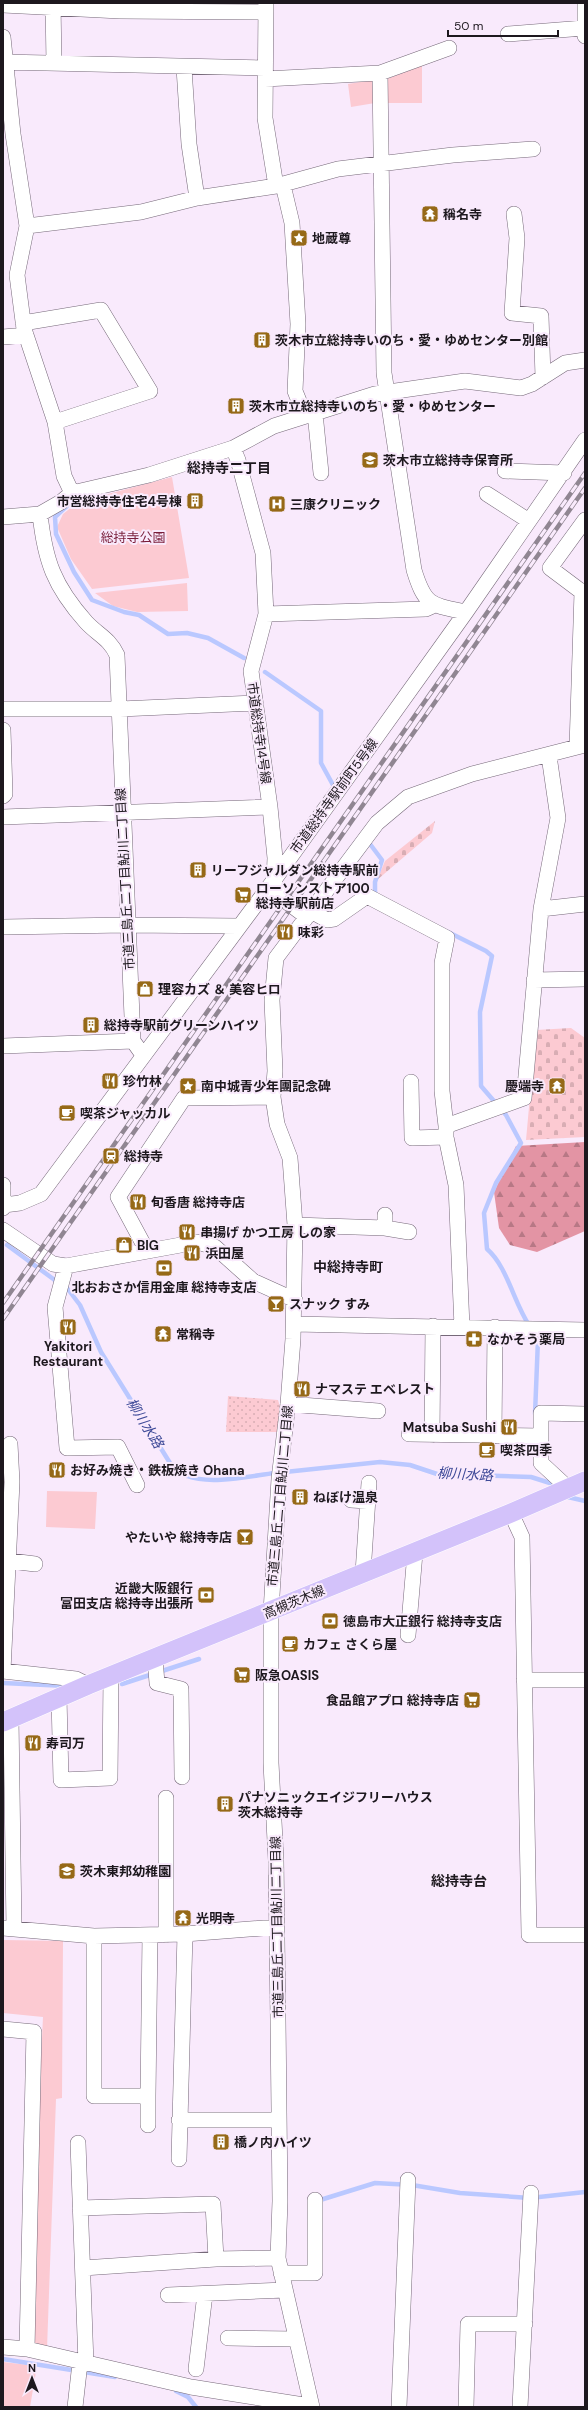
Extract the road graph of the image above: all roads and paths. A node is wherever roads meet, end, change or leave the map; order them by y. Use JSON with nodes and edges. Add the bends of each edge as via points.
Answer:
{"nodes":[{"id":1,"x":585,"y":3,"type":"edge"},
{"id":2,"x":3,"y":5,"type":"edge"},
{"id":3,"x":53,"y":5,"type":"edge"},
{"id":4,"x":266,"y":8,"type":"edge"},
{"id":5,"x":585,"y":32,"type":"edge"},
{"id":6,"x":508,"y":34,"type":"dead end"},
{"id":7,"x":3,"y":37,"type":"edge"},
{"id":8,"x":449,"y":48,"type":"dead end"},
{"id":9,"x":4,"y":62,"type":"edge"},
{"id":10,"x":54,"y":63,"type":"junction"},
{"id":11,"x":184,"y":68,"type":"junction"},
{"id":12,"x":380,"y":73,"type":"junction"},
{"id":13,"x":265,"y":74,"type":"junction"},
{"id":14,"x":5,"y":90,"type":"edge"},
{"id":15,"x":533,"y":149,"type":"dead end"},
{"id":16,"x":10,"y":160,"type":"edge"},
{"id":17,"x":382,"y":164,"type":"junction"},
{"id":18,"x":280,"y":186,"type":"junction"},
{"id":19,"x":197,"y":198,"type":"junction"},
{"id":20,"x":514,"y":214,"type":"dead end"},
{"id":21,"x":27,"y":226,"type":"junction"},
{"id":22,"x":25,"y":329,"type":"junction"},
{"id":23,"x":3,"y":337,"type":"edge"},
{"id":24,"x":585,"y":360,"type":"edge"},
{"id":25,"x":543,"y":377,"type":"junction"},
{"id":26,"x":387,"y":392,"type":"junction"},
{"id":27,"x":310,"y":414,"type":"junction"},
{"id":28,"x":54,"y":422,"type":"junction"},
{"id":29,"x":585,"y":440,"type":"edge"},
{"id":30,"x":233,"y":448,"type":"junction"},
{"id":31,"x":505,"y":471,"type":"dead end"},
{"id":32,"x":564,"y":472,"type":"junction"},
{"id":33,"x":321,"y":473,"type":"dead end"},
{"id":34,"x":72,"y":493,"type":"junction"},
{"id":35,"x":487,"y":494,"type":"dead end"},
{"id":36,"x":40,"y":514,"type":"junction"},
{"id":37,"x":3,"y":517,"type":"edge"},
{"id":38,"x":585,"y":520,"type":"edge"},
{"id":39,"x":529,"y":521,"type":"junction"},
{"id":40,"x":584,"y":591,"type":"edge"},
{"id":41,"x":434,"y":604,"type":"junction"},
{"id":42,"x":466,"y":612,"type":"junction"},
{"id":43,"x":266,"y":614,"type":"junction"},
{"id":44,"x":583,"y":663,"type":"edge"},
{"id":45,"x":255,"y":703,"type":"junction"},
{"id":46,"x":3,"y":709,"type":"edge"},
{"id":47,"x":120,"y":709,"type":"junction"},
{"id":48,"x":3,"y":730,"type":"edge"},
{"id":49,"x":581,"y":746,"type":"edge"},
{"id":50,"x":549,"y":756,"type":"junction"},
{"id":51,"x":3,"y":796,"type":"edge"},
{"id":52,"x":270,"y":807,"type":"junction"},
{"id":53,"x":122,"y":814,"type":"junction"},
{"id":54,"x":3,"y":817,"type":"edge"},
{"id":55,"x":274,"y":880,"type":"junction"},
{"id":56,"x":585,"y":904,"type":"edge"},
{"id":57,"x":540,"y":909,"type":"junction"},
{"id":58,"x":309,"y":914,"type":"junction"},
{"id":59,"x":126,"y":925,"type":"junction"},
{"id":60,"x":238,"y":926,"type":"junction"},
{"id":61,"x":3,"y":927,"type":"edge"},
{"id":62,"x":534,"y":980,"type":"junction"},
{"id":63,"x":585,"y":980,"type":"edge"},
{"id":64,"x":133,"y":1041,"type":"junction"},
{"id":65,"x":3,"y":1046,"type":"edge"},
{"id":66,"x":143,"y":1054,"type":"junction"},
{"id":67,"x":411,"y":1082,"type":"dead end"},
{"id":68,"x":273,"y":1097,"type":"junction"},
{"id":69,"x":446,"y":1132,"type":"junction"},
{"id":70,"x":3,"y":1185,"type":"edge"},
{"id":71,"x":4,"y":1206,"type":"edge"},
{"id":72,"x":295,"y":1225,"type":"junction"},
{"id":73,"x":409,"y":1232,"type":"dead end"},
{"id":74,"x":8,"y":1233,"type":"edge"},
{"id":75,"x":147,"y":1251,"type":"junction"},
{"id":76,"x":66,"y":1266,"type":"junction"},
{"id":77,"x":295,"y":1300,"type":"junction"},
{"id":78,"x":294,"y":1324,"type":"junction"},
{"id":79,"x":433,"y":1326,"type":"junction"},
{"id":80,"x":462,"y":1327,"type":"junction"},
{"id":81,"x":495,"y":1328,"type":"junction"},
{"id":82,"x":585,"y":1330,"type":"edge"},
{"id":83,"x":288,"y":1404,"type":"junction"},
{"id":84,"x":378,"y":1411,"type":"dead end"},
{"id":85,"x":585,"y":1414,"type":"edge"},
{"id":86,"x":410,"y":1434,"type":"dead end"},
{"id":87,"x":432,"y":1435,"type":"junction"},
{"id":88,"x":494,"y":1436,"type":"junction"},
{"id":89,"x":540,"y":1436,"type":"junction"},
{"id":90,"x":10,"y":1444,"type":"dead end"},
{"id":91,"x":369,"y":1483,"type":"dead end"},
{"id":92,"x":576,"y":1484,"type":"edge"},
{"id":93,"x":137,"y":1485,"type":"dead end"},
{"id":94,"x":350,"y":1500,"type":"dead end"},
{"id":95,"x":7,"y":1501,"type":"edge"},
{"id":96,"x":367,"y":1501,"type":"junction"},
{"id":97,"x":511,"y":1513,"type":"junction"},
{"id":98,"x":414,"y":1553,"type":"junction"},
{"id":99,"x":6,"y":1560,"type":"edge"},
{"id":100,"x":35,"y":1564,"type":"dead end"},
{"id":101,"x":363,"y":1573,"type":"junction"},
{"id":102,"x":271,"y":1612,"type":"junction"},
{"id":103,"x":408,"y":1635,"type":"dead end"},
{"id":104,"x":155,"y":1658,"type":"junction"},
{"id":105,"x":111,"y":1676,"type":"junction"},
{"id":106,"x":524,"y":1680,"type":"junction"},
{"id":107,"x":585,"y":1680,"type":"edge"},
{"id":108,"x":88,"y":1685,"type":"junction"},
{"id":109,"x":59,"y":1697,"type":"junction"},
{"id":110,"x":7,"y":1720,"type":"edge"},
{"id":111,"x":182,"y":1777,"type":"dead end"},
{"id":112,"x":166,"y":1798,"type":"dead end"},
{"id":113,"x":276,"y":1927,"type":"junction"},
{"id":114,"x":8,"y":1928,"type":"edge"},
{"id":115,"x":185,"y":1934,"type":"junction"},
{"id":116,"x":150,"y":1935,"type":"junction"},
{"id":117,"x":166,"y":1935,"type":"junction"},
{"id":118,"x":585,"y":1935,"type":"edge"},
{"id":119,"x":94,"y":1936,"type":"junction"},
{"id":120,"x":3,"y":2029,"type":"edge"},
{"id":121,"x":148,"y":2096,"type":"junction"},
{"id":122,"x":179,"y":2120,"type":"junction"},
{"id":123,"x":278,"y":2120,"type":"junction"},
{"id":124,"x":148,"y":2125,"type":"dead end"},
{"id":125,"x":78,"y":2143,"type":"dead end"},
{"id":126,"x":179,"y":2159,"type":"dead end"},
{"id":127,"x":408,"y":2180,"type":"dead end"},
{"id":128,"x":531,"y":2193,"type":"dead end"},
{"id":129,"x":315,"y":2200,"type":"dead end"},
{"id":130,"x":80,"y":2208,"type":"junction"},
{"id":131,"x":278,"y":2258,"type":"junction"},
{"id":132,"x":216,"y":2259,"type":"junction"},
{"id":133,"x":83,"y":2268,"type":"junction"},
{"id":134,"x":281,"y":2273,"type":"junction"},
{"id":135,"x":284,"y":2290,"type":"junction"},
{"id":136,"x":205,"y":2294,"type":"junction"},
{"id":137,"x":168,"y":2295,"type":"dead end"},
{"id":138,"x":525,"y":2324,"type":"junction"},
{"id":139,"x":228,"y":2338,"type":"dead end"},
{"id":140,"x":295,"y":2339,"type":"junction"},
{"id":141,"x":3,"y":2347,"type":"edge"},
{"id":142,"x":27,"y":2349,"type":"junction"},
{"id":143,"x":83,"y":2364,"type":"junction"},
{"id":144,"x":196,"y":2369,"type":"dead end"},
{"id":145,"x":311,"y":2406,"type":"edge"},
{"id":146,"x":75,"y":2407,"type":"edge"},
{"id":147,"x":399,"y":2407,"type":"edge"},
{"id":148,"x":466,"y":2407,"type":"edge"},
{"id":149,"x":520,"y":2407,"type":"edge"}],
"edges":[{"from":1,"to":5,"type":"street"},
{"from":2,"to":3,"type":"street"},
{"from":3,"to":4,"type":"street","via":[[120,11]]},
{"from":3,"to":10,"type":"street"},
{"from":4,"to":13,"type":"street"},
{"from":5,"to":6,"type":"street"},
{"from":7,"to":9,"type":"street"},
{"from":8,"to":12,"type":"street"},
{"from":9,"to":10,"type":"street"},
{"from":9,"to":14,"type":"street"},
{"from":10,"to":11,"type":"street"},
{"from":11,"to":13,"type":"street"},
{"from":11,"to":19,"type":"street","via":[[189,144]]},
{"from":12,"to":13,"type":"street"},
{"from":12,"to":17,"type":"street"},
{"from":13,"to":18,"type":"street","via":[[265,118]]},
{"from":14,"to":16,"type":"street"},
{"from":15,"to":17,"type":"street"},
{"from":16,"to":21,"type":"street"},
{"from":17,"to":18,"type":"street","via":[[338,169]]},
{"from":17,"to":26,"type":"street","via":[[384,373]]},
{"from":18,"to":19,"type":"street"},
{"from":18,"to":27,"type":"street","via":[[292,223],[298,324],[295,391]]},
{"from":19,"to":21,"type":"street","via":[[141,212]]},
{"from":20,"to":25,"type":"street","via":[[517,238],[512,313],[541,316]]},
{"from":21,"to":22,"type":"street","via":[[17,275]]},
{"from":22,"to":23,"type":"street"},
{"from":22,"to":28,"type":"street"},
{"from":22,"to":28,"type":"street","via":[[101,310],[150,391]]},
{"from":24,"to":25,"type":"street","via":[[564,363]]},
{"from":25,"to":26,"type":"street","via":[[521,388],[465,381]]},
{"from":26,"to":27,"type":"street"},
{"from":26,"to":41,"type":"street","via":[[414,570],[420,590],[427,600]]},
{"from":27,"to":30,"type":"street","via":[[274,426]]},
{"from":27,"to":33,"type":"street"},
{"from":28,"to":34,"type":"street","via":[[64,476]]},
{"from":29,"to":32,"type":"street","name":"市道総持寺駅前町5号線"},
{"from":30,"to":34,"type":"street","via":[[149,475]]},
{"from":30,"to":43,"type":"street","name":"市道総持寺14号線","via":[[263,553]]},
{"from":31,"to":32,"type":"street"},
{"from":32,"to":39,"type":"street","name":"市道総持寺駅前町5号線"},
{"from":34,"to":36,"type":"street"},
{"from":35,"to":39,"type":"street"},
{"from":36,"to":37,"type":"street"},
{"from":36,"to":47,"type":"street","name":"市道三島丘二丁目鮎川二丁目線","via":[[44,549],[60,587],[86,622],[111,643],[116,655]]},
{"from":38,"to":40,"type":"street","via":[[550,568]]},
{"from":39,"to":42,"type":"street","name":"市道総持寺駅前町5号線"},
{"from":40,"to":44,"type":"street"},
{"from":41,"to":42,"type":"street"},
{"from":41,"to":43,"type":"street","via":[[426,609]]},
{"from":42,"to":55,"type":"street","name":"市道総持寺駅前町5号線"},
{"from":43,"to":45,"type":"street","name":"市道総持寺14号線","via":[[251,671]]},
{"from":44,"to":49,"type":"street"},
{"from":45,"to":47,"type":"street"},
{"from":45,"to":52,"type":"street","name":"市道総持寺14号線"},
{"from":46,"to":47,"type":"street"},
{"from":47,"to":53,"type":"street","name":"市道三島丘二丁目鮎川二丁目線"},
{"from":48,"to":51,"type":"street"},
{"from":49,"to":50,"type":"street","name":"市道三島丘二丁目鮎川二丁目線"},
{"from":50,"to":57,"type":"street","via":[[558,818]]},
{"from":50,"to":58,"type":"street","name":"市道三島丘二丁目鮎川二丁目線","via":[[472,774],[408,797],[382,819]]},
{"from":52,"to":53,"type":"street"},
{"from":52,"to":55,"type":"street","name":"市道総持寺14号線","via":[[275,858]]},
{"from":53,"to":54,"type":"street"},
{"from":53,"to":59,"type":"street","name":"市道三島丘二丁目鮎川二丁目線"},
{"from":55,"to":58,"type":"street","via":[[279,896]]},
{"from":55,"to":60,"type":"street","name":"市道総持寺駅前町5号線"},
{"from":56,"to":57,"type":"street"},
{"from":57,"to":62,"type":"street"},
{"from":58,"to":68,"type":"street","name":"市道三島丘二丁目鮎川二丁目線","via":[[276,958],[272,1000],[275,1071]]},
{"from":58,"to":69,"type":"street","via":[[327,920],[334,919],[368,896],[447,938],[442,963],[442,1092]]},
{"from":59,"to":60,"type":"street"},
{"from":59,"to":61,"type":"street"},
{"from":59,"to":64,"type":"street","name":"市道三島丘二丁目鮎川二丁目線"},
{"from":60,"to":66,"type":"street","name":"市道総持寺駅前町5号線"},
{"from":62,"to":63,"type":"street"},
{"from":62,"to":69,"type":"street","via":[[524,1098]]},
{"from":64,"to":65,"type":"street"},
{"from":64,"to":66,"type":"street"},
{"from":66,"to":71,"type":"street","via":[[41,1194],[20,1203]]},
{"from":67,"to":69,"type":"street","via":[[412,1138]]},
{"from":68,"to":72,"type":"street","name":"市道三島丘二丁目鮎川二丁目線","via":[[277,1124],[290,1158]]},
{"from":68,"to":75,"type":"street","via":[[184,1098],[118,1196]]},
{"from":69,"to":80,"type":"street","via":[[456,1185]]},
{"from":70,"to":71,"type":"street"},
{"from":72,"to":73,"type":"street","via":[[385,1221]]},
{"from":72,"to":77,"type":"street","name":"市道三島丘二丁目鮎川二丁目線"},
{"from":74,"to":76,"type":"street","via":[[53,1264]]},
{"from":75,"to":76,"type":"street"},
{"from":75,"to":77,"type":"street","via":[[198,1242],[215,1247],[253,1281]]},
{"from":76,"to":93,"type":"street","via":[[55,1307],[67,1448],[118,1447]]},
{"from":77,"to":78,"type":"street","name":"市道三島丘二丁目鮎川二丁目線"},
{"from":78,"to":79,"type":"street"},
{"from":78,"to":83,"type":"street","name":"市道三島丘二丁目鮎川二丁目線"},
{"from":79,"to":80,"type":"street"},
{"from":79,"to":87,"type":"street"},
{"from":80,"to":81,"type":"street"},
{"from":81,"to":82,"type":"street"},
{"from":81,"to":88,"type":"street"},
{"from":83,"to":84,"type":"street"},
{"from":83,"to":102,"type":"street","name":"市道三島丘二丁目鮎川二丁目線","via":[[279,1479]]},
{"from":85,"to":89,"type":"street","via":[[540,1413]]},
{"from":86,"to":87,"type":"street"},
{"from":87,"to":88,"type":"street"},
{"from":88,"to":89,"type":"street"},
{"from":89,"to":92,"type":"street","via":[[540,1463]]},
{"from":90,"to":95,"type":"street"},
{"from":91,"to":96,"type":"street"},
{"from":92,"to":97,"type":"main road","name":"高槻茨木線"},
{"from":94,"to":96,"type":"street"},
{"from":95,"to":99,"type":"street"},
{"from":96,"to":101,"type":"street"},
{"from":97,"to":98,"type":"main road","name":"高槻茨木線"},
{"from":97,"to":106,"type":"street","via":[[522,1537]]},
{"from":98,"to":101,"type":"main road","name":"高槻茨木線"},
{"from":98,"to":103,"type":"street"},
{"from":99,"to":100,"type":"street"},
{"from":99,"to":108,"type":"street","via":[[4,1671],[76,1679]]},
{"from":101,"to":102,"type":"main road","name":"高槻茨木線"},
{"from":102,"to":104,"type":"main road","name":"高槻茨木線"},
{"from":102,"to":113,"type":"street","name":"市道三島丘二丁目鮎川二丁目線","via":[[271,1763],[276,1860]]},
{"from":104,"to":105,"type":"main road","name":"高槻茨木線"},
{"from":104,"to":111,"type":"street","via":[[156,1683],[181,1689]]},
{"from":105,"to":108,"type":"main road","name":"高槻茨木線"},
{"from":105,"to":109,"type":"street","via":[[110,1778],[61,1780]]},
{"from":106,"to":107,"type":"street"},
{"from":106,"to":118,"type":"street","via":[[529,1935]]},
{"from":108,"to":109,"type":"main road","name":"高槻茨木線"},
{"from":109,"to":110,"type":"main road","name":"高槻茨木線"},
{"from":110,"to":114,"type":"street"},
{"from":112,"to":117,"type":"street"},
{"from":113,"to":115,"type":"street"},
{"from":113,"to":123,"type":"street","name":"市道三島丘二丁目鮎川二丁目線"},
{"from":114,"to":119,"type":"street"},
{"from":115,"to":117,"type":"street"},
{"from":115,"to":122,"type":"street"},
{"from":116,"to":117,"type":"street"},
{"from":116,"to":119,"type":"street"},
{"from":116,"to":121,"type":"street"},
{"from":119,"to":121,"type":"street","via":[[94,2096]]},
{"from":120,"to":142,"type":"street","via":[[34,2032]]},
{"from":121,"to":124,"type":"street"},
{"from":122,"to":123,"type":"street"},
{"from":122,"to":126,"type":"street"},
{"from":123,"to":131,"type":"street","name":"市道三島丘二丁目鮎川二丁目線"},
{"from":125,"to":130,"type":"street"},
{"from":127,"to":147,"type":"street"},
{"from":128,"to":138,"type":"street"},
{"from":129,"to":134,"type":"street","via":[[315,2273]]},
{"from":130,"to":132,"type":"street","via":[[213,2204]]},
{"from":130,"to":133,"type":"street"},
{"from":131,"to":132,"type":"street"},
{"from":131,"to":134,"type":"street","name":"市道三島丘二丁目鮎川二丁目線"},
{"from":132,"to":133,"type":"street"},
{"from":133,"to":143,"type":"street"},
{"from":134,"to":135,"type":"street","name":"市道三島丘二丁目鮎川二丁目線"},
{"from":135,"to":136,"type":"street"},
{"from":135,"to":140,"type":"street","name":"市道三島丘二丁目鮎川二丁目線"},
{"from":136,"to":137,"type":"street"},
{"from":136,"to":144,"type":"street"},
{"from":138,"to":148,"type":"street","via":[[468,2324]]},
{"from":138,"to":149,"type":"street"},
{"from":139,"to":140,"type":"street"},
{"from":140,"to":145,"type":"street","name":"市道三島丘二丁目鮎川二丁目線"},
{"from":141,"to":142,"type":"street"},
{"from":142,"to":143,"type":"street"},
{"from":143,"to":145,"type":"street","via":[[191,2387]]},
{"from":143,"to":146,"type":"street"}]}
